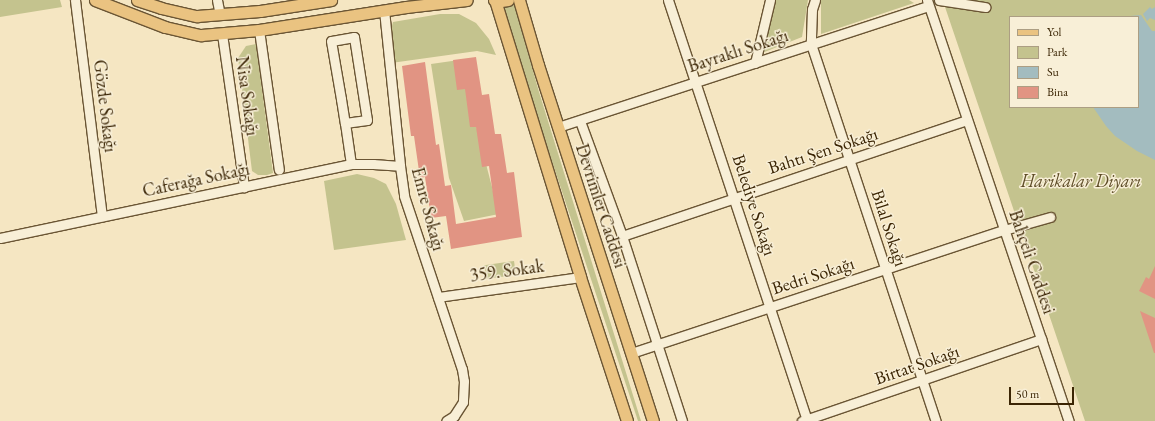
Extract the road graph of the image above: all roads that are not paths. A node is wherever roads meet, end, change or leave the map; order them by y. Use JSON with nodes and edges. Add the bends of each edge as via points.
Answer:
{"nodes":[{"id":1,"x":75,"y":0,"type":"edge"},
{"id":2,"x":95,"y":0,"type":"edge"},
{"id":3,"x":137,"y":0,"type":"edge"},
{"id":4,"x":217,"y":0,"type":"edge"},
{"id":5,"x":331,"y":0,"type":"edge"},
{"id":6,"x":467,"y":0,"type":"edge"},
{"id":7,"x":494,"y":0,"type":"edge"},
{"id":8,"x":508,"y":0,"type":"edge"},
{"id":9,"x":519,"y":0,"type":"edge"},
{"id":10,"x":668,"y":0,"type":"edge"},
{"id":11,"x":770,"y":0,"type":"edge"},
{"id":12,"x":815,"y":0,"type":"edge"},
{"id":13,"x":939,"y":0,"type":"edge"},
{"id":14,"x":928,"y":3,"type":"edge"},
{"id":15,"x":985,"y":7,"type":"dead end"},
{"id":16,"x":384,"y":10,"type":"junction"},
{"id":17,"x":220,"y":15,"type":"junction"},
{"id":18,"x":258,"y":30,"type":"junction"},
{"id":19,"x":222,"y":34,"type":"junction"},
{"id":20,"x":811,"y":44,"type":"junction"},
{"id":21,"x":755,"y":62,"type":"junction"},
{"id":22,"x":696,"y":82,"type":"junction"},
{"id":23,"x":967,"y":120,"type":"junction"},
{"id":24,"x":580,"y":121,"type":"junction"},
{"id":25,"x":345,"y":123,"type":"junction"},
{"id":26,"x":558,"y":127,"type":"junction"},
{"id":27,"x":849,"y":159,"type":"junction"},
{"id":28,"x":351,"y":164,"type":"junction"},
{"id":29,"x":400,"y":166,"type":"junction"},
{"id":30,"x":280,"y":170,"type":"dead end"},
{"id":31,"x":244,"y":187,"type":"junction"},
{"id":32,"x":735,"y":198,"type":"junction"},
{"id":33,"x":102,"y":216,"type":"junction"},
{"id":34,"x":1050,"y":218,"type":"dead end"},
{"id":35,"x":1004,"y":230,"type":"junction"},
{"id":36,"x":622,"y":236,"type":"junction"},
{"id":37,"x":0,"y":238,"type":"edge"},
{"id":38,"x":886,"y":269,"type":"junction"},
{"id":39,"x":580,"y":277,"type":"junction"},
{"id":40,"x":438,"y":297,"type":"junction"},
{"id":41,"x":770,"y":307,"type":"junction"},
{"id":42,"x":1041,"y":340,"type":"junction"},
{"id":43,"x":657,"y":345,"type":"junction"},
{"id":44,"x":631,"y":353,"type":"junction"},
{"id":45,"x":922,"y":380,"type":"junction"},
{"id":46,"x":806,"y":420,"type":"edge"},
{"id":47,"x":446,"y":421,"type":"edge"},
{"id":48,"x":627,"y":421,"type":"edge"},
{"id":49,"x":653,"y":421,"type":"edge"},
{"id":50,"x":682,"y":421,"type":"edge"},
{"id":51,"x":936,"y":421,"type":"edge"},
{"id":52,"x":1069,"y":421,"type":"edge"}],
"edges":[{"from":1,"to":33,"type":"street","name":"Gözde Sokağı"},
{"from":2,"to":19,"type":"main road","via":[[165,27],[201,35]]},
{"from":3,"to":17,"type":"main road","via":[[197,16]]},
{"from":4,"to":17,"type":"street"},
{"from":5,"to":17,"type":"main road"},
{"from":6,"to":16,"type":"main road"},
{"from":7,"to":8,"type":"main road"},
{"from":7,"to":39,"type":"main road"},
{"from":9,"to":26,"type":"main road","name":"Devrimler Caddesi"},
{"from":10,"to":22,"type":"street","name":"Belediye Sokağı"},
{"from":11,"to":21,"type":"street"},
{"from":12,"to":20,"type":"street","name":"Bilal Sokağı","via":[[812,9]]},
{"from":13,"to":15,"type":"street"},
{"from":14,"to":20,"type":"street","name":"Bayraklı Sokağı"},
{"from":14,"to":23,"type":"street","name":"Bahçeli Caddesi"},
{"from":16,"to":18,"type":"main road"},
{"from":16,"to":29,"type":"street","name":"Emre Sokağı"},
{"from":17,"to":19,"type":"main road"},
{"from":18,"to":19,"type":"main road"},
{"from":18,"to":30,"type":"street"},
{"from":19,"to":31,"type":"street","name":"Nisa Sokağı"},
{"from":20,"to":21,"type":"street","name":"Bayraklı Sokağı"},
{"from":20,"to":27,"type":"street","name":"Bilal Sokağı"},
{"from":21,"to":22,"type":"street","name":"Bayraklı Sokağı"},
{"from":22,"to":24,"type":"street","name":"Bayraklı Sokağı"},
{"from":22,"to":32,"type":"street","name":"Belediye Sokağı"},
{"from":23,"to":27,"type":"street","name":"Bahtı Şen Sokağı"},
{"from":23,"to":35,"type":"street","name":"Bahçeli Caddesi"},
{"from":24,"to":26,"type":"street","name":"Bayraklı Sokağı"},
{"from":24,"to":36,"type":"street"},
{"from":25,"to":25,"type":"street","via":[[331,41],[354,37],[366,120]]},
{"from":25,"to":28,"type":"street"},
{"from":26,"to":44,"type":"main road","name":"Devrimler Caddesi"},
{"from":27,"to":32,"type":"street","name":"Bahtı Şen Sokağı"},
{"from":27,"to":38,"type":"street","name":"Bilal Sokağı"},
{"from":28,"to":29,"type":"street","name":"Caferağa Sokağı"},
{"from":28,"to":31,"type":"street","name":"Caferağa Sokağı"},
{"from":29,"to":40,"type":"street","name":"Emre Sokağı","via":[[404,196]]},
{"from":31,"to":33,"type":"street","name":"Caferağa Sokağı"},
{"from":32,"to":36,"type":"street","name":"Bahtı Şen Sokağı"},
{"from":32,"to":41,"type":"street","name":"Belediye Sokağı"},
{"from":33,"to":37,"type":"street","name":"Caferağa Sokağı"},
{"from":34,"to":35,"type":"street","name":"Bedri Sokağı"},
{"from":35,"to":38,"type":"street","name":"Bedri Sokağı"},
{"from":35,"to":42,"type":"street","name":"Bahçeli Caddesi"},
{"from":36,"to":43,"type":"street"},
{"from":38,"to":41,"type":"street","name":"Bedri Sokağı"},
{"from":38,"to":45,"type":"street","name":"Bilal Sokağı"},
{"from":39,"to":40,"type":"street","name":"359. Sokak"},
{"from":39,"to":48,"type":"main road"},
{"from":40,"to":47,"type":"street","name":"Emre Sokağı","via":[[462,369],[464,392],[459,410]]},
{"from":41,"to":43,"type":"street","name":"Bedri Sokağı"},
{"from":41,"to":46,"type":"street","name":"Belediye Sokağı"},
{"from":42,"to":45,"type":"street","name":"Birtat Sokağı"},
{"from":42,"to":52,"type":"street","name":"Bahçeli Caddesi"},
{"from":43,"to":44,"type":"street","name":"Bedri Sokağı"},
{"from":43,"to":50,"type":"street"},
{"from":44,"to":49,"type":"main road","name":"Devrimler Caddesi"},
{"from":45,"to":46,"type":"street","name":"Birtat Sokağı"},
{"from":45,"to":51,"type":"street","name":"Bilal Sokağı"}]}
